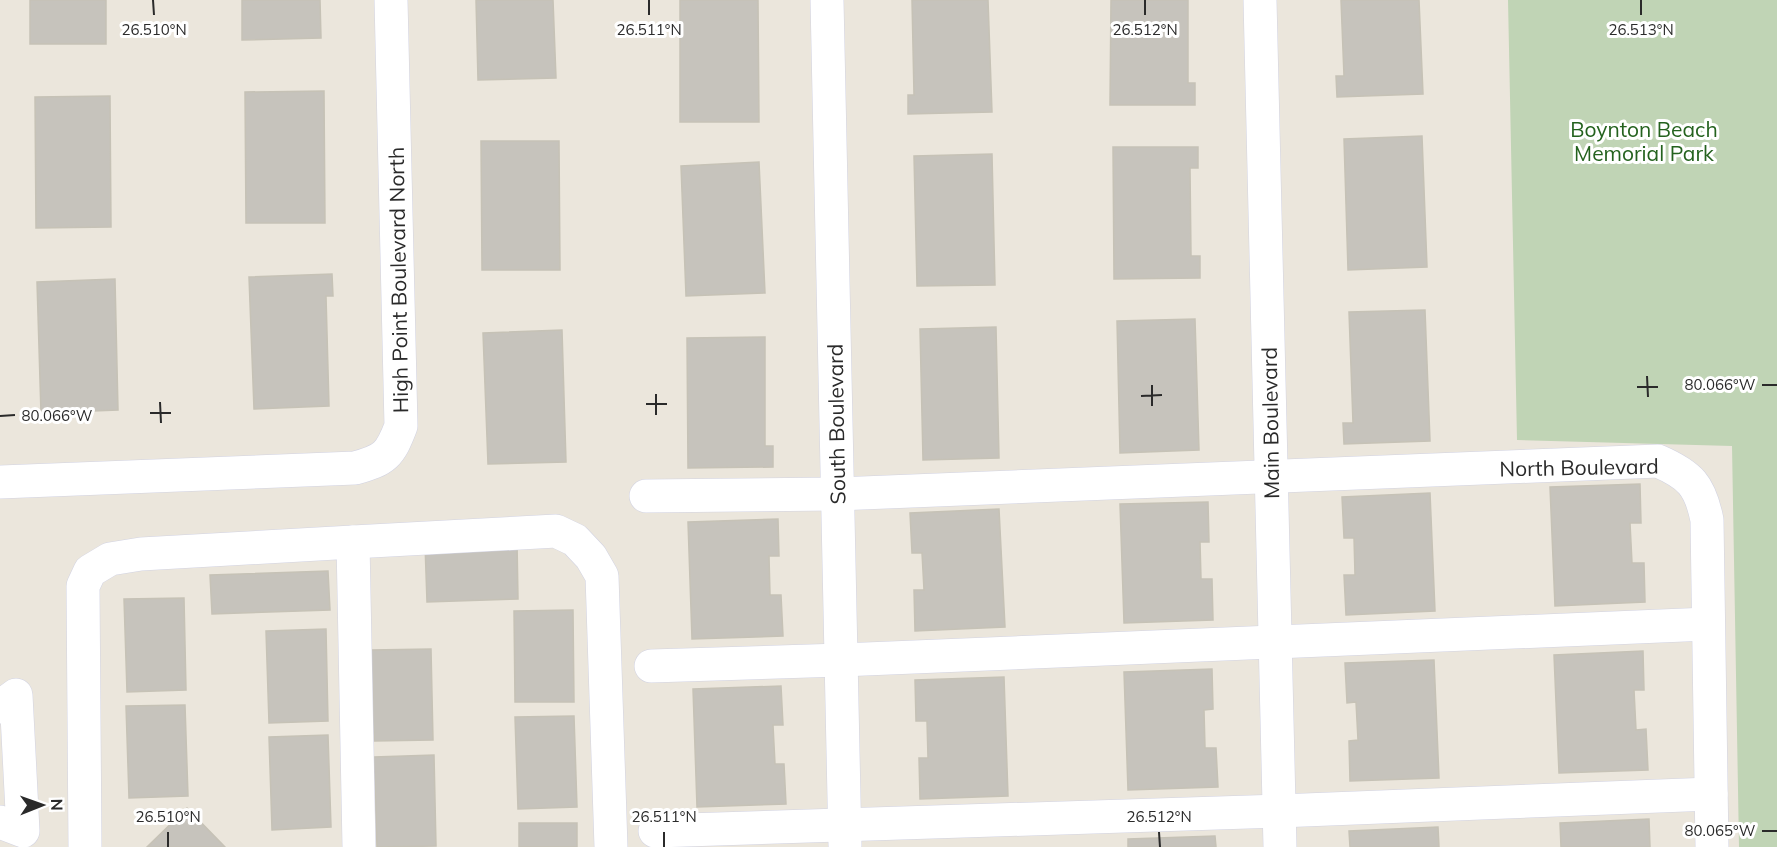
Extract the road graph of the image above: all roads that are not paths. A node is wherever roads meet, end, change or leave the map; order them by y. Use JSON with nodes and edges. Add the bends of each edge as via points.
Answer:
{"nodes":[{"id":1,"x":392,"y":0,"type":"edge"},
{"id":2,"x":827,"y":0,"type":"edge"},
{"id":3,"x":1260,"y":0,"type":"edge"},
{"id":4,"x":1271,"y":476,"type":"junction"},
{"id":5,"x":0,"y":482,"type":"edge"},
{"id":6,"x":837,"y":494,"type":"junction"},
{"id":7,"x":646,"y":496,"type":"dead end"},
{"id":8,"x":353,"y":542,"type":"junction"},
{"id":9,"x":1708,"y":624,"type":"junction"},
{"id":10,"x":1275,"y":641,"type":"junction"},
{"id":11,"x":841,"y":660,"type":"junction"},
{"id":12,"x":651,"y":666,"type":"dead end"},
{"id":13,"x":0,"y":707,"type":"edge"},
{"id":14,"x":1711,"y":794,"type":"junction"},
{"id":15,"x":1279,"y":811,"type":"junction"},
{"id":16,"x":0,"y":822,"type":"edge"},
{"id":17,"x":655,"y":831,"type":"dead end"},
{"id":18,"x":845,"y":836,"type":"edge"},
{"id":19,"x":85,"y":847,"type":"edge"},
{"id":20,"x":359,"y":847,"type":"edge"},
{"id":21,"x":611,"y":847,"type":"edge"},
{"id":22,"x":1280,"y":847,"type":"edge"},
{"id":23,"x":1712,"y":847,"type":"edge"}],
"edges":[{"from":1,"to":5,"type":"street","name":"High Point Boulevard North","via":[[401,426],[393,447],[376,462],[355,468]]},
{"from":2,"to":6,"type":"street","name":"South Boulevard"},
{"from":3,"to":4,"type":"street","name":"Main Boulevard"},
{"from":4,"to":6,"type":"street","name":"North Boulevard"},
{"from":4,"to":9,"type":"street","name":"North Boulevard","via":[[1658,461],[1693,482],[1703,500],[1707,520]]},
{"from":4,"to":10,"type":"street","name":"Main Boulevard"},
{"from":6,"to":7,"type":"street","name":"North Boulevard"},
{"from":6,"to":11,"type":"street","name":"South Boulevard"},
{"from":8,"to":19,"type":"street","via":[[141,554],[110,559],[90,572],[83,586]]},
{"from":8,"to":20,"type":"street"},
{"from":8,"to":21,"type":"street","via":[[556,531],[575,540],[591,557],[602,576]]},
{"from":9,"to":10,"type":"street"},
{"from":9,"to":14,"type":"street","name":"North Boulevard"},
{"from":10,"to":11,"type":"street"},
{"from":10,"to":15,"type":"street","name":"Main Boulevard"},
{"from":11,"to":12,"type":"street"},
{"from":11,"to":18,"type":"street","name":"South Boulevard"},
{"from":13,"to":16,"type":"street","via":[[16,695],[22,831]]},
{"from":14,"to":15,"type":"street"},
{"from":14,"to":23,"type":"street","name":"North Boulevard"},
{"from":15,"to":18,"type":"street"},
{"from":15,"to":22,"type":"street","name":"Main Boulevard"},
{"from":17,"to":18,"type":"street"}]}
